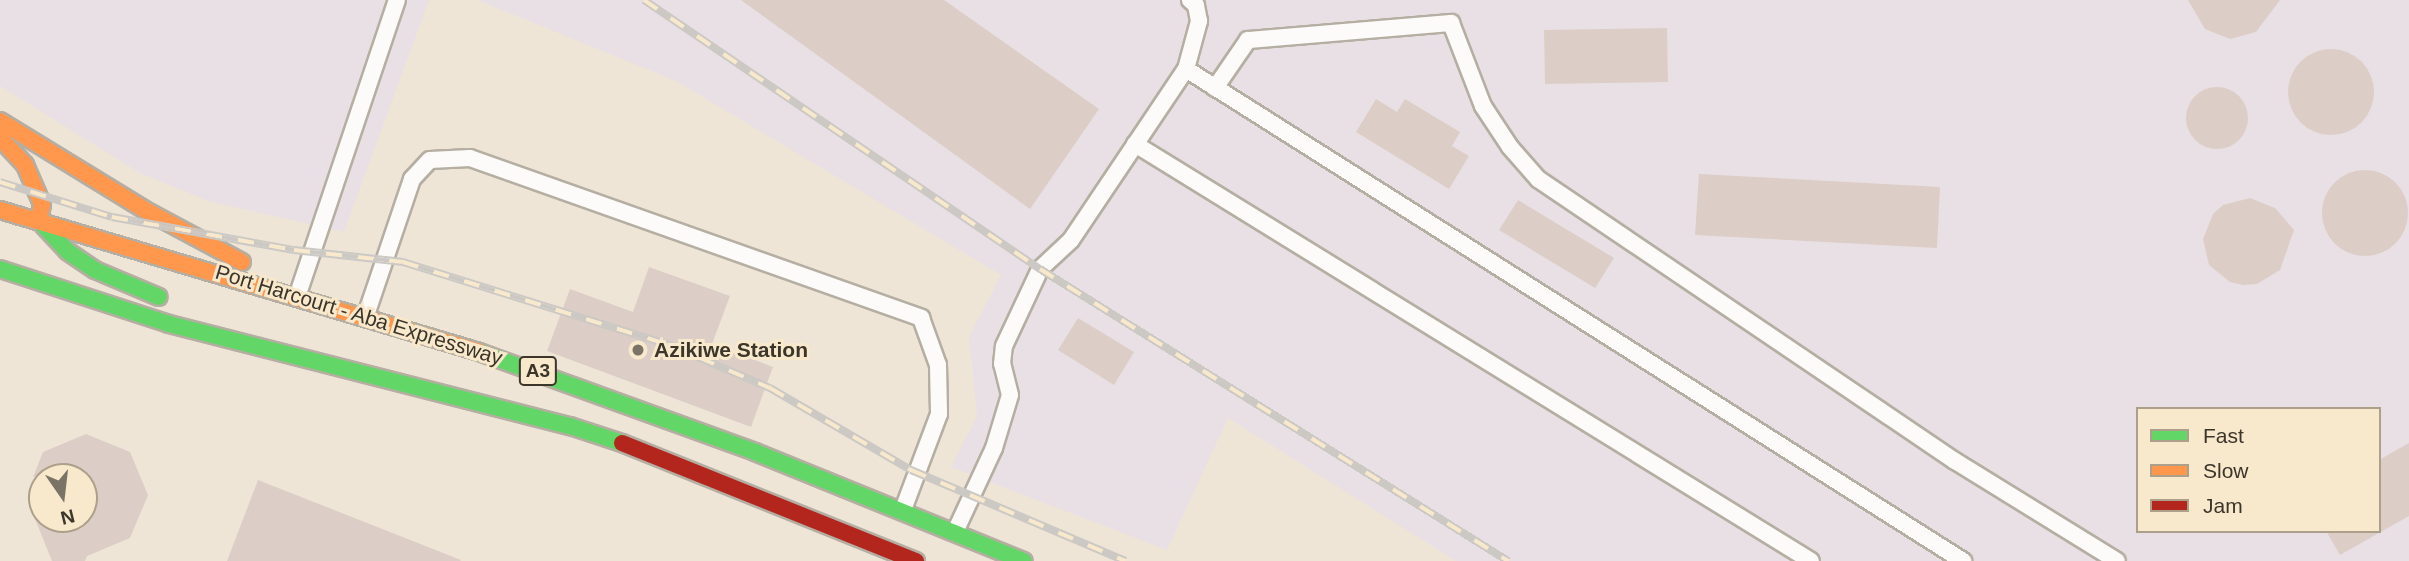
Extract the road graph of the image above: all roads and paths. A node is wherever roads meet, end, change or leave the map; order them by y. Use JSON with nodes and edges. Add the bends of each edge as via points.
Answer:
{"nodes":[{"id":1,"x":397,"y":0,"type":"edge"},
{"id":2,"x":1190,"y":0,"type":"edge"},
{"id":3,"x":1185,"y":69,"type":"junction"},
{"id":4,"x":1215,"y":88,"type":"junction"},
{"id":5,"x":0,"y":121,"type":"edge"},
{"id":6,"x":0,"y":138,"type":"edge"},
{"id":7,"x":1135,"y":144,"type":"junction"},
{"id":8,"x":22,"y":201,"type":"dead end"},
{"id":9,"x":0,"y":210,"type":"edge"},
{"id":10,"x":39,"y":221,"type":"junction"},
{"id":11,"x":30,"y":235,"type":"dead end"},
{"id":12,"x":0,"y":269,"type":"edge"},
{"id":13,"x":300,"y":288,"type":"junction"},
{"id":14,"x":171,"y":300,"type":"dead end"},
{"id":15,"x":343,"y":308,"type":"junction"},
{"id":16,"x":366,"y":316,"type":"junction"},
{"id":17,"x":306,"y":341,"type":"dead end"},
{"id":18,"x":421,"y":385,"type":"junction"},
{"id":19,"x":903,"y":510,"type":"junction"},
{"id":20,"x":955,"y":532,"type":"junction"},
{"id":21,"x":916,"y":561,"type":"edge"},
{"id":22,"x":1024,"y":561,"type":"edge"},
{"id":23,"x":1811,"y":561,"type":"edge"},
{"id":24,"x":1963,"y":561,"type":"edge"},
{"id":25,"x":2117,"y":561,"type":"edge"}],
"edges":[{"from":1,"to":13,"type":"lane"},
{"from":2,"to":3,"type":"lane","via":[[1196,5],[1199,21]]},
{"from":3,"to":4,"type":"lane"},
{"from":3,"to":7,"type":"lane"},
{"from":4,"to":24,"type":"lane"},
{"from":4,"to":25,"type":"lane","via":[[1248,40],[1451,23],[1483,106],[1538,179],[1955,461]]},
{"from":5,"to":13,"type":"main road","via":[[145,210]]},
{"from":6,"to":10,"type":"main road","via":[[25,165],[42,204]]},
{"from":7,"to":20,"type":"lane","via":[[1071,240],[1040,269],[1004,346],[1002,364],[1010,395],[994,448]]},
{"from":7,"to":23,"type":"lane"},
{"from":8,"to":10,"type":"main road"},
{"from":9,"to":10,"type":"main road","name":"Port Harcourt - Aba Expressway","number":"A3"},
{"from":10,"to":11,"type":"main road"},
{"from":10,"to":14,"type":"main road","via":[[67,251],[95,270]]},
{"from":10,"to":15,"type":"main road","name":"Port Harcourt - Aba Expressway","number":"A3"},
{"from":12,"to":18,"type":"main road","number":"A3","via":[[169,324]]},
{"from":13,"to":15,"type":"main road"},
{"from":15,"to":16,"type":"main road","name":"Port Harcourt - Aba Expressway","number":"A3"},
{"from":16,"to":19,"type":"main road","name":"Port Harcourt - Aba Expressway","number":"A3","via":[[521,365]]},
{"from":16,"to":19,"type":"lane","via":[[412,179],[430,160],[470,158],[921,317],[938,365],[939,414]]},
{"from":17,"to":18,"type":"main road"},
{"from":18,"to":21,"type":"main road","number":"A3","via":[[672,460]]},
{"from":19,"to":20,"type":"main road","name":"Port Harcourt - Aba Expressway","number":"A3"},
{"from":20,"to":22,"type":"main road","name":"Port Harcourt - Aba Expressway","number":"A3"}]}
